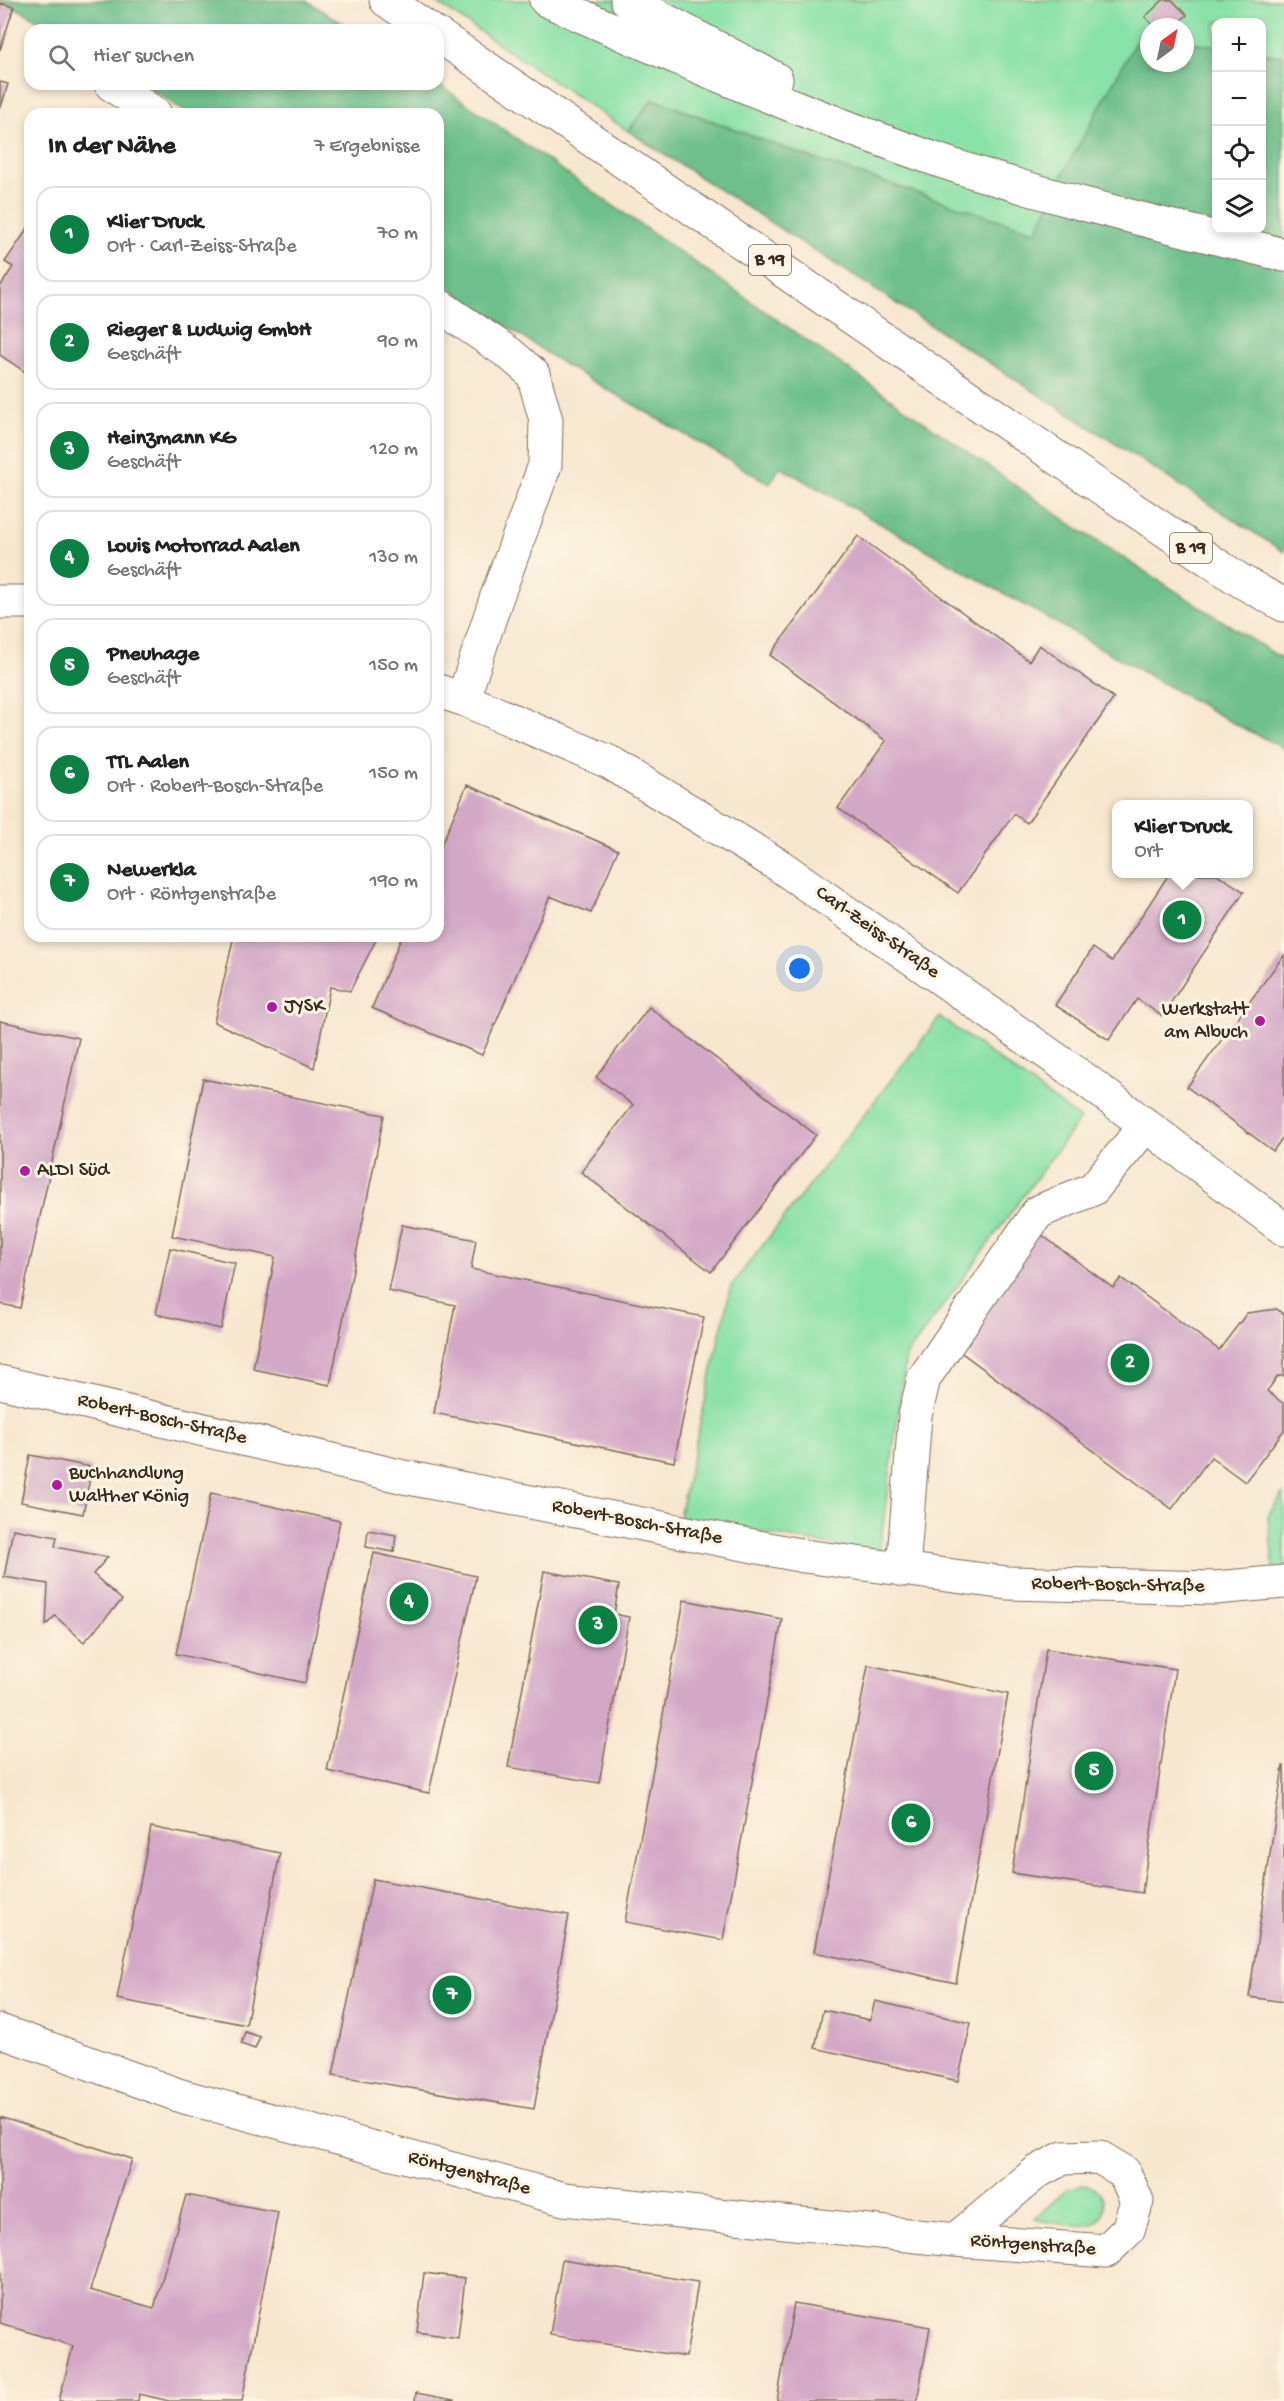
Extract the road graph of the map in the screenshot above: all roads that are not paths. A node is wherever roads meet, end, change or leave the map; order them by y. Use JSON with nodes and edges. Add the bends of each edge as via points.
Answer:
{"nodes":[{"id":1,"x":386,"y":0,"type":"edge"},
{"id":2,"x":546,"y":0,"type":"edge"},
{"id":3,"x":627,"y":0,"type":"edge"},
{"id":4,"x":421,"y":24,"type":"edge"},
{"id":5,"x":444,"y":39,"type":"edge"},
{"id":6,"x":120,"y":90,"type":"edge"},
{"id":7,"x":146,"y":108,"type":"edge"},
{"id":8,"x":947,"y":163,"type":"junction"},
{"id":9,"x":1284,"y":255,"type":"edge"},
{"id":10,"x":444,"y":309,"type":"edge"},
{"id":11,"x":0,"y":602,"type":"edge"},
{"id":12,"x":24,"y":602,"type":"edge"},
{"id":13,"x":1284,"y":605,"type":"edge"},
{"id":14,"x":451,"y":695,"type":"edge"},
{"id":15,"x":1146,"y":1125,"type":"junction"},
{"id":16,"x":1284,"y":1229,"type":"edge"},
{"id":17,"x":0,"y":1382,"type":"edge"},
{"id":18,"x":903,"y":1570,"type":"junction"},
{"id":19,"x":1284,"y":1582,"type":"edge"},
{"id":20,"x":0,"y":2031,"type":"edge"},
{"id":21,"x":955,"y":2240,"type":"junction"}],
"edges":[{"from":1,"to":4,"type":"main road"},
{"from":2,"to":8,"type":"main road","via":[[800,110]]},
{"from":3,"to":8,"type":"main road","via":[[861,124]]},
{"from":5,"to":13,"type":"main road","number":"B 19","via":[[1100,487],[1241,581]]},
{"from":6,"to":7,"type":"main road"},
{"from":8,"to":9,"type":"main road","via":[[1062,198]]},
{"from":10,"to":14,"type":"main road","via":[[533,374],[546,420],[545,465],[496,599]]},
{"from":11,"to":12,"type":"main road"},
{"from":14,"to":15,"type":"main road","name":"Carl-Zeiss-Straße","via":[[609,762],[780,866]]},
{"from":15,"to":16,"type":"main road","name":"Carl-Zeiss-Straße"},
{"from":15,"to":18,"type":"main road","via":[[1093,1189],[1038,1212],[924,1378],[915,1416]]},
{"from":17,"to":18,"type":"main road","name":"Robert-Bosch-Straße","via":[[404,1477],[804,1557]]},
{"from":18,"to":19,"type":"main road","name":"Robert-Bosch-Straße","via":[[1007,1583],[1215,1588]]},
{"from":20,"to":21,"type":"main road","name":"Röntgenstraße","via":[[181,2096],[564,2199]]},
{"from":21,"to":21,"type":"main road","name":"Röntgenstraße","via":[[1106,2251],[1128,2230],[1137,2201],[1124,2172],[1099,2157],[1063,2158],[1037,2172]]}]}
